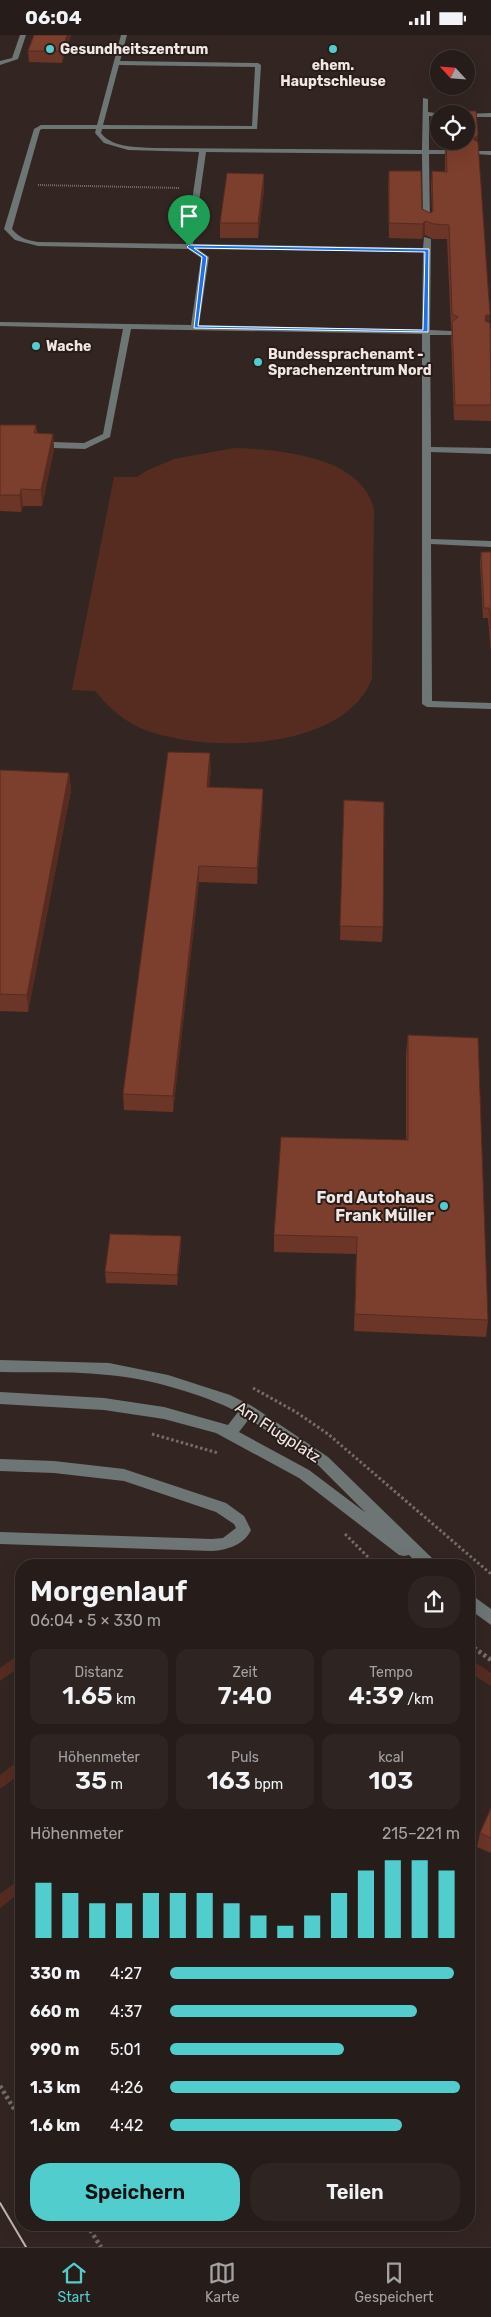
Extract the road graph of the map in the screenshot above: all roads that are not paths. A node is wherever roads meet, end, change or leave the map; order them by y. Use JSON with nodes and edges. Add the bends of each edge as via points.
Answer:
{"nodes":[{"id":1,"x":23,"y":35,"type":"edge"},
{"id":2,"x":124,"y":35,"type":"edge"},
{"id":3,"x":0,"y":63,"type":"edge"},
{"id":4,"x":116,"y":63,"type":"junction"},
{"id":5,"x":425,"y":99,"type":"dead end"},
{"id":6,"x":426,"y":114,"type":"junction"},
{"id":7,"x":430,"y":114,"type":"edge"},
{"id":8,"x":475,"y":115,"type":"edge"},
{"id":9,"x":491,"y":115,"type":"edge"},
{"id":10,"x":102,"y":126,"type":"junction"},
{"id":11,"x":204,"y":150,"type":"junction"},
{"id":12,"x":444,"y":152,"type":"edge"},
{"id":13,"x":425,"y":153,"type":"junction"},
{"id":14,"x":477,"y":153,"type":"edge"},
{"id":15,"x":491,"y":153,"type":"edge"},
{"id":16,"x":427,"y":224,"type":"edge"},
{"id":17,"x":427,"y":239,"type":"edge"},
{"id":18,"x":189,"y":246,"type":"junction"},
{"id":19,"x":427,"y":250,"type":"junction"},
{"id":20,"x":0,"y":319,"type":"edge"},
{"id":21,"x":0,"y":324,"type":"edge"},
{"id":22,"x":21,"y":324,"type":"junction"},
{"id":23,"x":128,"y":325,"type":"junction"},
{"id":24,"x":195,"y":327,"type":"junction"},
{"id":25,"x":426,"y":332,"type":"junction"},
{"id":26,"x":451,"y":333,"type":"edge"},
{"id":27,"x":52,"y":445,"type":"edge"},
{"id":28,"x":427,"y":449,"type":"junction"},
{"id":29,"x":491,"y":451,"type":"edge"},
{"id":30,"x":425,"y":541,"type":"junction"},
{"id":31,"x":491,"y":544,"type":"edge"},
{"id":32,"x":491,"y":706,"type":"edge"},
{"id":33,"x":0,"y":1365,"type":"edge"},
{"id":34,"x":0,"y":1398,"type":"edge"},
{"id":35,"x":247,"y":1410,"type":"junction"},
{"id":36,"x":231,"y":1432,"type":"junction"},
{"id":37,"x":0,"y":1465,"type":"edge"},
{"id":38,"x":0,"y":1538,"type":"edge"},
{"id":39,"x":416,"y":1559,"type":"edge"},
{"id":40,"x":423,"y":1559,"type":"edge"},
{"id":41,"x":475,"y":1605,"type":"edge"},
{"id":42,"x":491,"y":1618,"type":"edge"}],
"edges":[{"from":1,"to":3,"type":"street","via":[[15,59]]},
{"from":2,"to":4,"type":"street"},
{"from":4,"to":10,"type":"street"},
{"from":4,"to":10,"type":"street","via":[[258,65],[255,128]]},
{"from":5,"to":6,"type":"street"},
{"from":6,"to":7,"type":"street"},
{"from":6,"to":13,"type":"street"},
{"from":8,"to":9,"type":"street"},
{"from":10,"to":11,"type":"street","via":[[98,133],[103,141],[119,146]]},
{"from":10,"to":18,"type":"street","via":[[50,125],[36,129],[8,229],[12,237],[38,245]]},
{"from":11,"to":13,"type":"street"},
{"from":11,"to":18,"type":"street"},
{"from":12,"to":13,"type":"street"},
{"from":13,"to":16,"type":"street"},
{"from":14,"to":15,"type":"street"},
{"from":17,"to":19,"type":"street"},
{"from":18,"to":19,"type":"street"},
{"from":18,"to":24,"type":"street","via":[[205,257]]},
{"from":19,"to":25,"type":"street"},
{"from":20,"to":22,"type":"street"},
{"from":21,"to":22,"type":"street"},
{"from":22,"to":23,"type":"street"},
{"from":23,"to":24,"type":"street"},
{"from":23,"to":27,"type":"street","via":[[107,435],[85,446]]},
{"from":24,"to":25,"type":"street"},
{"from":25,"to":26,"type":"street"},
{"from":25,"to":28,"type":"street"},
{"from":28,"to":29,"type":"street"},
{"from":28,"to":30,"type":"street"},
{"from":30,"to":31,"type":"street"},
{"from":30,"to":32,"type":"street","via":[[427,704]]},
{"from":33,"to":35,"type":"street","name":"Am Flugplatz","via":[[109,1369],[168,1381],[225,1399]]},
{"from":34,"to":36,"type":"street","name":"Am Flugplatz","via":[[104,1405],[164,1413]]},
{"from":35,"to":36,"type":"street"},
{"from":35,"to":40,"type":"street","name":"Am Flugplatz","via":[[323,1461]]},
{"from":36,"to":39,"type":"street","name":"Am Flugplatz","via":[[304,1474]]},
{"from":37,"to":38,"type":"street","via":[[124,1475],[220,1507],[239,1520],[244,1530],[226,1544],[212,1545]]},
{"from":41,"to":42,"type":"street"}]}
